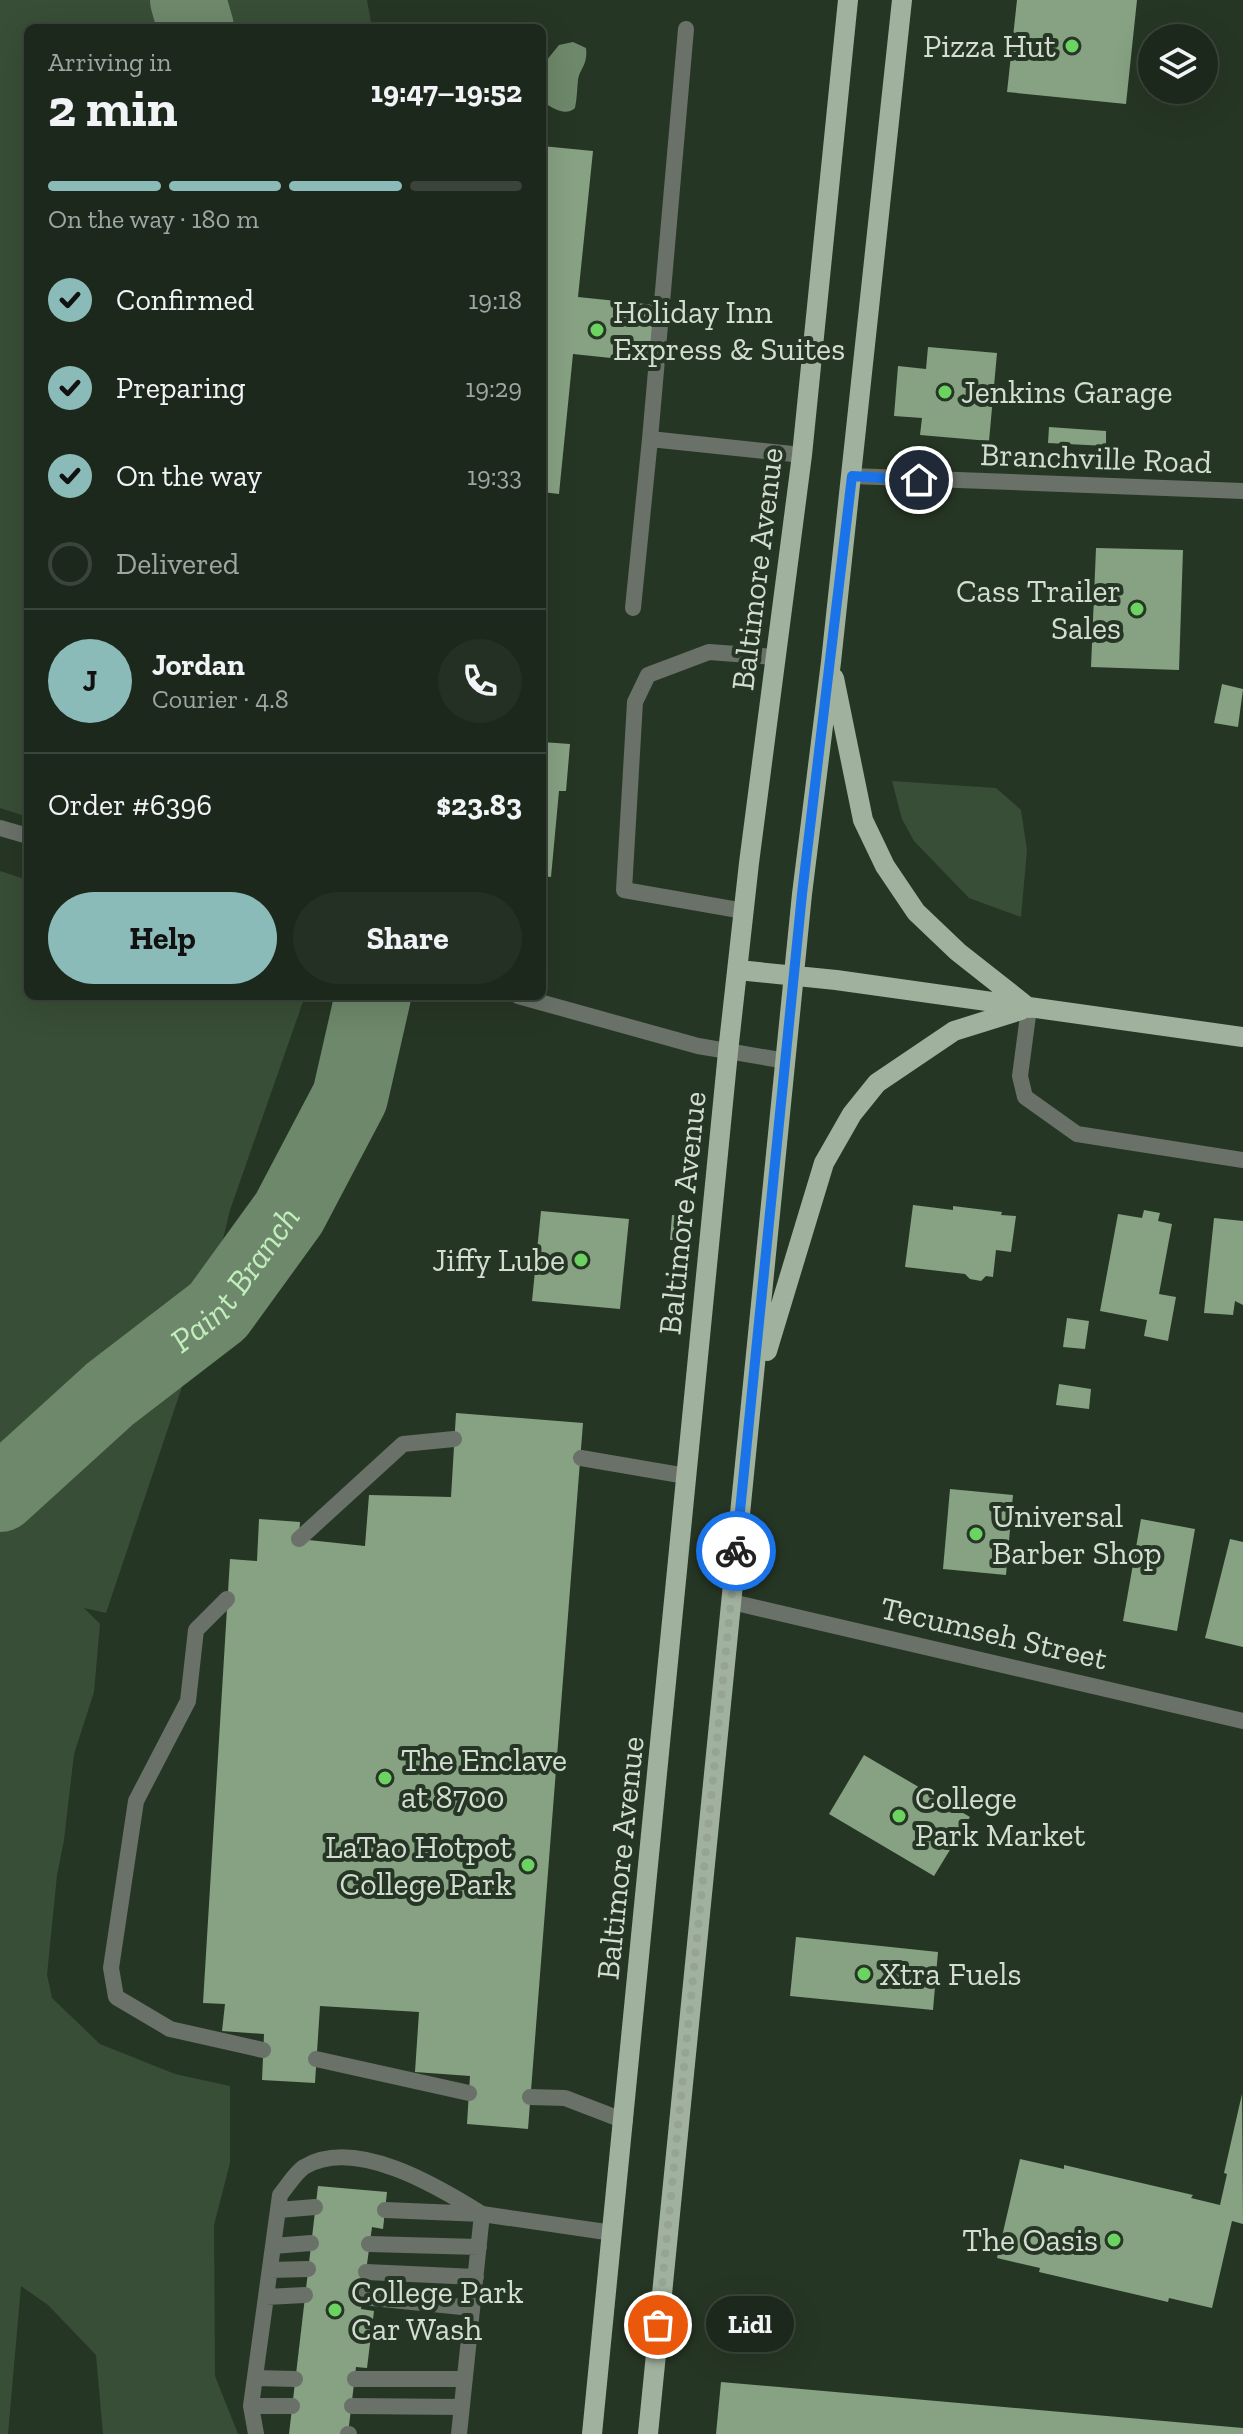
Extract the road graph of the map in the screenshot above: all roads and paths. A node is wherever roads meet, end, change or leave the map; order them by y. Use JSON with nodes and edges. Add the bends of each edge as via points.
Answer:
{"nodes":[{"id":1,"x":848,"y":0,"type":"edge"},
{"id":2,"x":902,"y":0,"type":"edge"},
{"id":3,"x":686,"y":29,"type":"dead end"},
{"id":4,"x":650,"y":439,"type":"junction"},
{"id":5,"x":802,"y":455,"type":"junction"},
{"id":6,"x":852,"y":476,"type":"junction"},
{"id":7,"x":1243,"y":491,"type":"edge"},
{"id":8,"x":633,"y":608,"type":"dead end"},
{"id":9,"x":776,"y":657,"type":"junction"},
{"id":10,"x":831,"y":662,"type":"junction"},
{"id":11,"x":0,"y":828,"type":"edge"},
{"id":12,"x":24,"y":835,"type":"edge"},
{"id":13,"x":744,"y":911,"type":"junction"},
{"id":14,"x":738,"y":970,"type":"junction"},
{"id":15,"x":795,"y":977,"type":"junction"},
{"id":16,"x":533,"y":1000,"type":"edge"},
{"id":17,"x":1029,"y":1008,"type":"junction"},
{"id":18,"x":1243,"y":1037,"type":"edge"},
{"id":19,"x":728,"y":1052,"type":"junction"},
{"id":20,"x":786,"y":1061,"type":"junction"},
{"id":21,"x":1243,"y":1160,"type":"edge"},
{"id":22,"x":754,"y":1393,"type":"junction"},
{"id":23,"x":454,"y":1439,"type":"dead end"},
{"id":24,"x":581,"y":1458,"type":"dead end"},
{"id":25,"x":686,"y":1476,"type":"junction"},
{"id":26,"x":299,"y":1539,"type":"dead end"},
{"id":27,"x":227,"y":1599,"type":"dead end"},
{"id":28,"x":732,"y":1602,"type":"junction"},
{"id":29,"x":1243,"y":1721,"type":"edge"},
{"id":30,"x":263,"y":2050,"type":"dead end"},
{"id":31,"x":316,"y":2059,"type":"dead end"},
{"id":32,"x":469,"y":2093,"type":"dead end"},
{"id":33,"x":530,"y":2097,"type":"dead end"},
{"id":34,"x":625,"y":2121,"type":"junction"},
{"id":35,"x":315,"y":2207,"type":"dead end"},
{"id":36,"x":279,"y":2210,"type":"junction"},
{"id":37,"x":385,"y":2210,"type":"dead end"},
{"id":38,"x":482,"y":2214,"type":"junction"},
{"id":39,"x":613,"y":2233,"type":"junction"},
{"id":40,"x":311,"y":2243,"type":"dead end"},
{"id":41,"x":369,"y":2244,"type":"dead end"},
{"id":42,"x":273,"y":2246,"type":"junction"},
{"id":43,"x":479,"y":2247,"type":"junction"},
{"id":44,"x":308,"y":2269,"type":"dead end"},
{"id":45,"x":270,"y":2270,"type":"junction"},
{"id":46,"x":366,"y":2272,"type":"dead end"},
{"id":47,"x":476,"y":2277,"type":"junction"},
{"id":48,"x":305,"y":2295,"type":"dead end"},
{"id":49,"x":266,"y":2297,"type":"junction"},
{"id":50,"x":362,"y":2297,"type":"dead end"},
{"id":51,"x":472,"y":2308,"type":"junction"},
{"id":52,"x":255,"y":2378,"type":"junction"},
{"id":53,"x":295,"y":2379,"type":"dead end"},
{"id":54,"x":355,"y":2379,"type":"dead end"},
{"id":55,"x":465,"y":2379,"type":"junction"},
{"id":56,"x":251,"y":2406,"type":"junction"},
{"id":57,"x":292,"y":2406,"type":"dead end"},
{"id":58,"x":352,"y":2406,"type":"dead end"},
{"id":59,"x":462,"y":2407,"type":"junction"},
{"id":60,"x":256,"y":2434,"type":"edge"},
{"id":61,"x":459,"y":2434,"type":"edge"},
{"id":62,"x":592,"y":2434,"type":"edge"},
{"id":63,"x":648,"y":2434,"type":"edge"}],
"edges":[{"from":1,"to":5,"type":"main road","name":"Baltimore Avenue"},
{"from":2,"to":6,"type":"main road"},
{"from":3,"to":4,"type":"street"},
{"from":4,"to":5,"type":"street"},
{"from":4,"to":8,"type":"street"},
{"from":5,"to":9,"type":"main road","name":"Baltimore Avenue"},
{"from":6,"to":7,"type":"street","name":"Branchville Road"},
{"from":6,"to":10,"type":"main road"},
{"from":9,"to":13,"type":"main road","name":"Baltimore Avenue"},
{"from":9,"to":13,"type":"street","via":[[709,652],[648,675],[635,702],[624,890]]},
{"from":10,"to":15,"type":"main road"},
{"from":10,"to":17,"type":"main road","via":[[863,820],[885,866],[916,912]]},
{"from":11,"to":12,"type":"street"},
{"from":13,"to":14,"type":"main road","name":"Baltimore Avenue"},
{"from":14,"to":15,"type":"main road"},
{"from":14,"to":19,"type":"main road","name":"Baltimore Avenue"},
{"from":15,"to":17,"type":"main road"},
{"from":15,"to":20,"type":"main road"},
{"from":16,"to":19,"type":"street"},
{"from":17,"to":18,"type":"main road"},
{"from":17,"to":21,"type":"street","via":[[1020,1076],[1025,1097],[1077,1134]]},
{"from":17,"to":22,"type":"main road","via":[[954,1031],[877,1083],[852,1114],[824,1163]]},
{"from":19,"to":20,"type":"street"},
{"from":19,"to":25,"type":"main road","name":"Baltimore Avenue"},
{"from":20,"to":22,"type":"main road"},
{"from":22,"to":28,"type":"main road"},
{"from":23,"to":26,"type":"street","via":[[403,1444]]},
{"from":24,"to":25,"type":"street"},
{"from":25,"to":34,"type":"main road","name":"Baltimore Avenue"},
{"from":27,"to":30,"type":"street","via":[[196,1630],[188,1701],[136,1801],[111,1968],[116,1997],[170,2029]]},
{"from":28,"to":29,"type":"street","name":"Tecumseh Street"},
{"from":28,"to":63,"type":"main road"},
{"from":31,"to":32,"type":"street"},
{"from":33,"to":34,"type":"street","via":[[565,2098]]},
{"from":34,"to":39,"type":"main road","name":"Baltimore Avenue"},
{"from":35,"to":36,"type":"street"},
{"from":36,"to":38,"type":"street","via":[[280,2195],[303,2168],[327,2158],[394,2167]]},
{"from":36,"to":42,"type":"street"},
{"from":37,"to":38,"type":"street"},
{"from":38,"to":39,"type":"street"},
{"from":38,"to":43,"type":"street"},
{"from":39,"to":62,"type":"main road","name":"Baltimore Avenue"},
{"from":40,"to":42,"type":"street"},
{"from":41,"to":43,"type":"street"},
{"from":42,"to":45,"type":"street"},
{"from":43,"to":47,"type":"street"},
{"from":44,"to":45,"type":"street"},
{"from":45,"to":49,"type":"street"},
{"from":46,"to":47,"type":"street"},
{"from":47,"to":51,"type":"street"},
{"from":48,"to":49,"type":"street"},
{"from":49,"to":52,"type":"street"},
{"from":50,"to":51,"type":"street"},
{"from":51,"to":55,"type":"street"},
{"from":52,"to":53,"type":"street"},
{"from":52,"to":56,"type":"street"},
{"from":54,"to":55,"type":"street"},
{"from":55,"to":59,"type":"street"},
{"from":56,"to":57,"type":"street"},
{"from":56,"to":60,"type":"street"},
{"from":58,"to":59,"type":"street"},
{"from":59,"to":61,"type":"street"}]}
